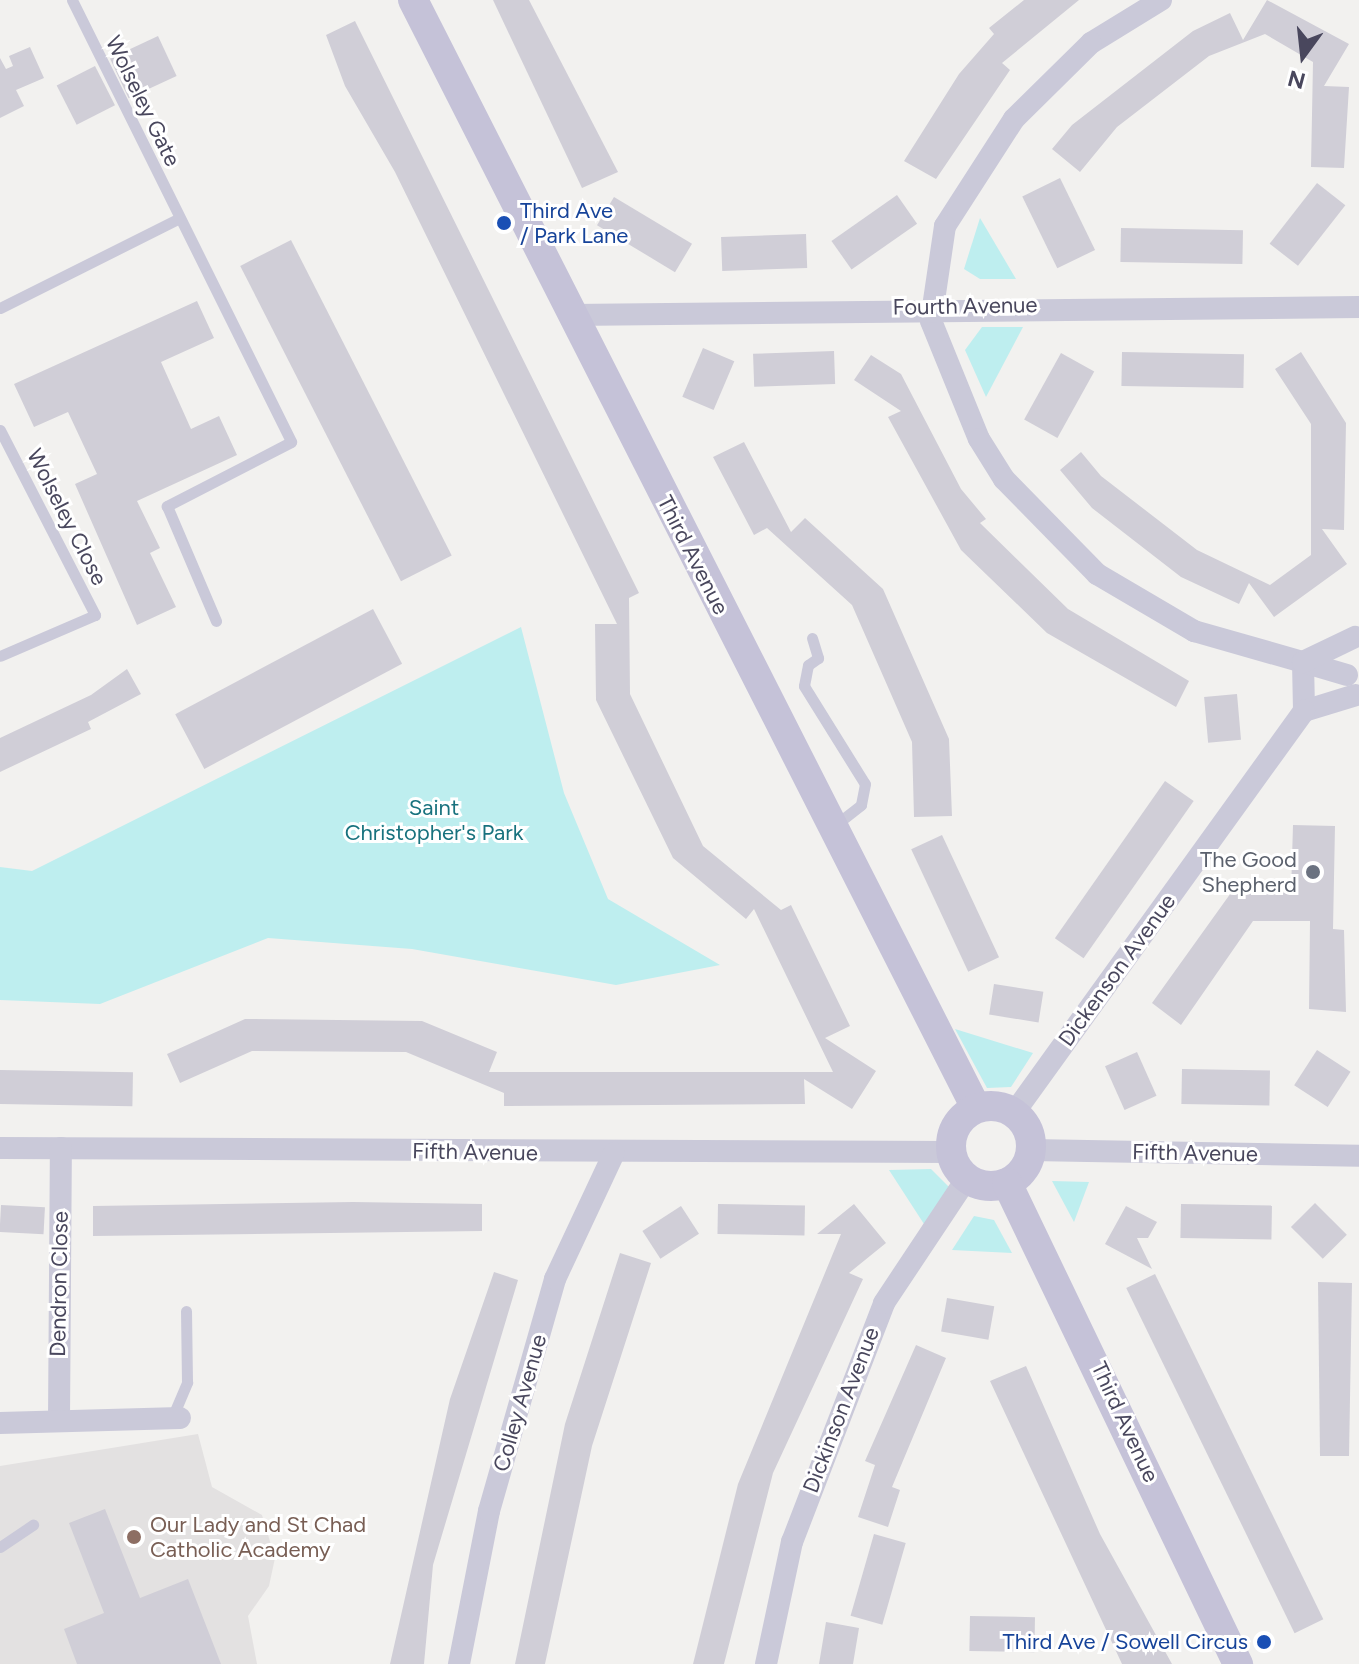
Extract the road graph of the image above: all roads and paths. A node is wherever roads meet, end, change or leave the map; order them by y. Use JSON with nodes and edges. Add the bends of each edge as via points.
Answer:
{"nodes":[{"id":1,"x":72,"y":0,"type":"edge"},
{"id":2,"x":413,"y":0,"type":"edge"},
{"id":3,"x":1161,"y":0,"type":"edge"},
{"id":4,"x":178,"y":219,"type":"junction"},
{"id":5,"x":929,"y":306,"type":"junction"},
{"id":6,"x":1359,"y":307,"type":"edge"},
{"id":7,"x":0,"y":308,"type":"edge"},
{"id":8,"x":571,"y":315,"type":"junction"},
{"id":9,"x":0,"y":430,"type":"edge"},
{"id":10,"x":216,"y":621,"type":"dead end"},
{"id":11,"x":1357,"y":634,"type":"edge"},
{"id":12,"x":812,"y":638,"type":"dead end"},
{"id":13,"x":0,"y":656,"type":"edge"},
{"id":14,"x":1303,"y":662,"type":"junction"},
{"id":15,"x":1354,"y":689,"type":"edge"},
{"id":16,"x":1304,"y":711,"type":"junction"},
{"id":17,"x":833,"y":827,"type":"junction"},
{"id":18,"x":976,"y":1108,"type":"junction"},
{"id":19,"x":1014,"y":1113,"type":"junction"},
{"id":20,"x":0,"y":1148,"type":"edge"},
{"id":21,"x":61,"y":1148,"type":"junction"},
{"id":22,"x":1031,"y":1150,"type":"junction"},
{"id":23,"x":951,"y":1152,"type":"junction"},
{"id":24,"x":614,"y":1153,"type":"junction"},
{"id":25,"x":1359,"y":1156,"type":"edge"},
{"id":26,"x":967,"y":1178,"type":"junction"},
{"id":27,"x":1007,"y":1183,"type":"junction"},
{"id":28,"x":186,"y":1311,"type":"dead end"},
{"id":29,"x":176,"y":1418,"type":"joint"},
{"id":30,"x":59,"y":1420,"type":"junction"},
{"id":31,"x":0,"y":1423,"type":"edge"},
{"id":32,"x":33,"y":1525,"type":"dead end"},
{"id":33,"x":0,"y":1547,"type":"edge"},
{"id":34,"x":1231,"y":1661,"type":"edge"},
{"id":35,"x":459,"y":1664,"type":"edge"},
{"id":36,"x":766,"y":1664,"type":"edge"}],
"edges":[{"from":1,"to":4,"type":"lane","name":"Wolseley Gate"},
{"from":2,"to":8,"type":"street","name":"Third Avenue"},
{"from":3,"to":5,"type":"street","via":[[1091,43],[1014,119],[945,226]]},
{"from":4,"to":7,"type":"lane"},
{"from":4,"to":10,"type":"lane","name":"Wolseley Gate","via":[[291,442],[167,506]]},
{"from":5,"to":6,"type":"street","name":"Fourth Avenue"},
{"from":5,"to":8,"type":"street","name":"Fourth Avenue"},
{"from":5,"to":14,"type":"street","via":[[979,439],[1049,531],[1097,574],[1194,631]]},
{"from":8,"to":17,"type":"street","name":"Third Avenue"},
{"from":9,"to":13,"type":"lane","name":"Wolseley Close","via":[[95,615]]},
{"from":11,"to":14,"type":"street"},
{"from":11,"to":15,"type":"street"},
{"from":12,"to":17,"type":"lane","via":[[818,658],[808,665],[804,686],[865,784],[861,805]]},
{"from":14,"to":15,"type":"street"},
{"from":14,"to":16,"type":"street"},
{"from":15,"to":16,"type":"street"},
{"from":16,"to":19,"type":"street","name":"Dickenson Avenue"},
{"from":17,"to":18,"type":"street","name":"Third Avenue"},
{"from":18,"to":19,"type":"street"},
{"from":18,"to":23,"type":"street","via":[[956,1126]]},
{"from":19,"to":22,"type":"street"},
{"from":20,"to":21,"type":"street","name":"Fifth Avenue"},
{"from":21,"to":24,"type":"street","name":"Fifth Avenue"},
{"from":21,"to":30,"type":"street","name":"Dendron Close"},
{"from":22,"to":25,"type":"street","name":"Fifth Avenue"},
{"from":22,"to":27,"type":"street","via":[[1023,1170]]},
{"from":23,"to":24,"type":"street","name":"Fifth Avenue"},
{"from":23,"to":26,"type":"street"},
{"from":24,"to":35,"type":"street","name":"Colley Avenue","via":[[555,1279],[489,1511]]},
{"from":26,"to":27,"type":"street"},
{"from":26,"to":36,"type":"street","name":"Dickinson Avenue","via":[[884,1303],[792,1542]]},
{"from":27,"to":34,"type":"street","name":"Third Avenue"},
{"from":28,"to":29,"type":"lane","via":[[187,1382]]},
{"from":29,"to":30,"type":"street"},
{"from":30,"to":31,"type":"street"},
{"from":32,"to":33,"type":"lane"}]}
